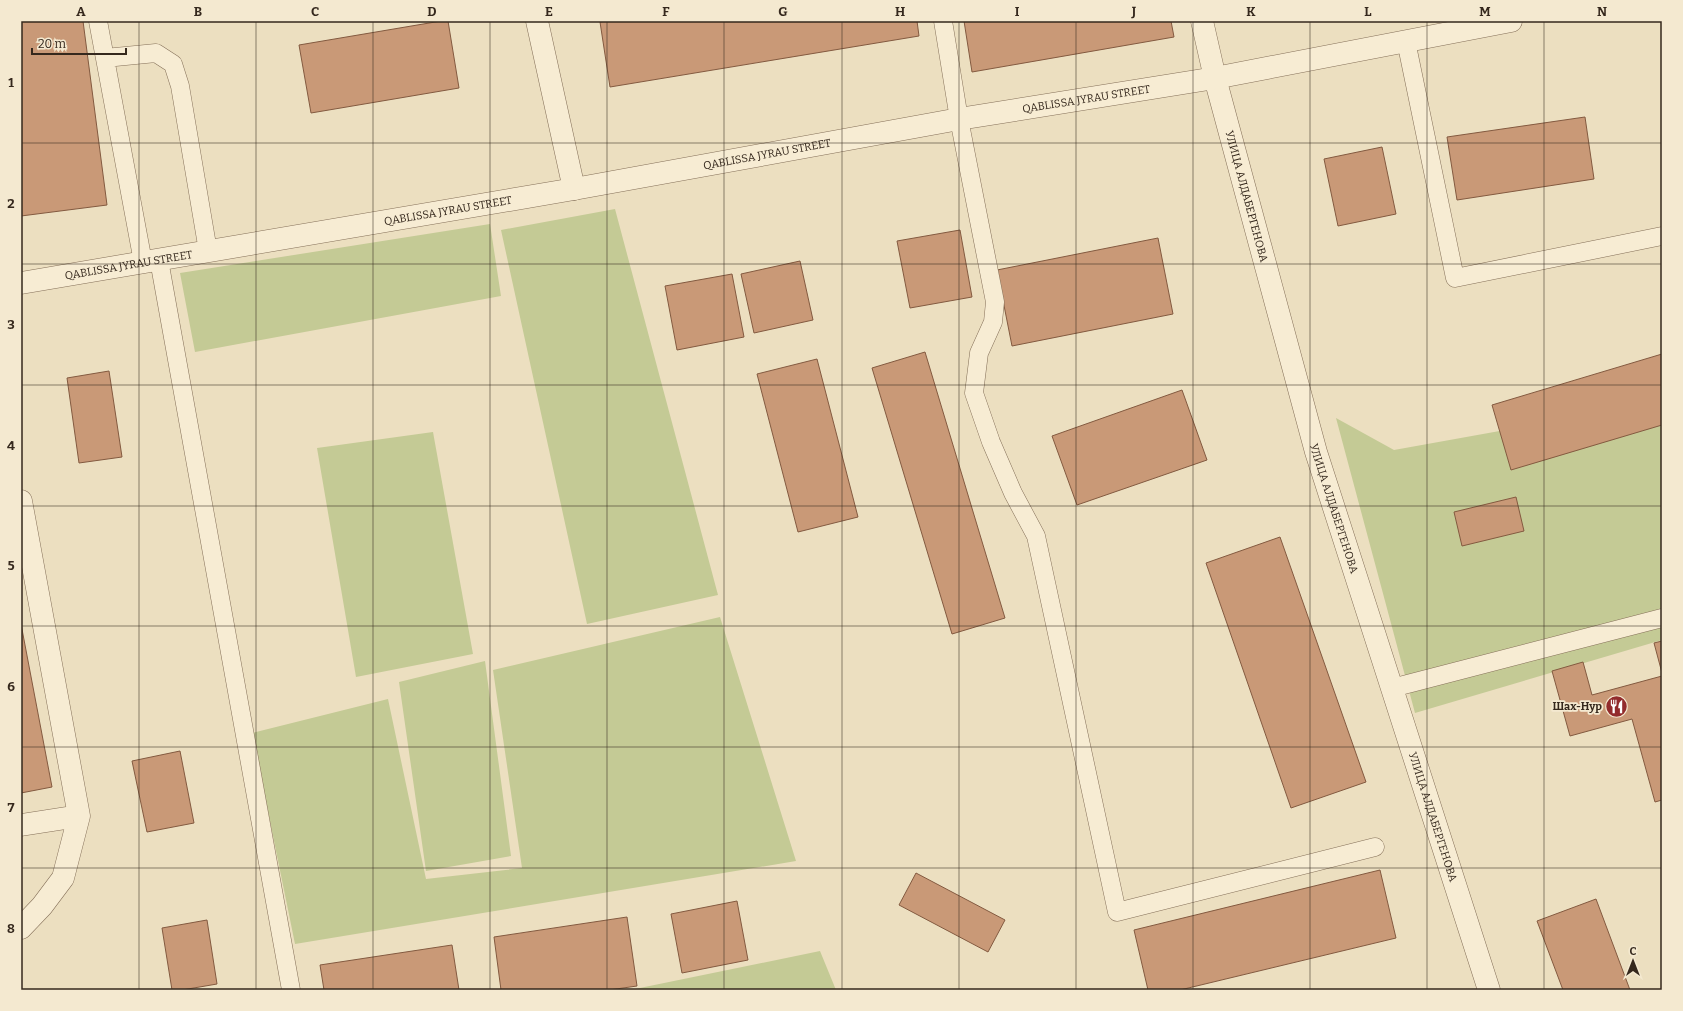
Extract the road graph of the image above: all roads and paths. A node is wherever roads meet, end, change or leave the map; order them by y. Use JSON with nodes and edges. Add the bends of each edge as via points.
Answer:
{"nodes":[{"id":1,"x":98,"y":21,"type":"edge"},
{"id":2,"x":537,"y":21,"type":"edge"},
{"id":3,"x":943,"y":21,"type":"edge"},
{"id":4,"x":1202,"y":21,"type":"edge"},
{"id":5,"x":1511,"y":21,"type":"edge"},
{"id":6,"x":1406,"y":41,"type":"junction"},
{"id":7,"x":105,"y":58,"type":"junction"},
{"id":8,"x":1215,"y":78,"type":"junction"},
{"id":9,"x":959,"y":119,"type":"junction"},
{"id":10,"x":574,"y":188,"type":"junction"},
{"id":11,"x":1662,"y":236,"type":"edge"},
{"id":12,"x":208,"y":251,"type":"junction"},
{"id":13,"x":151,"y":261,"type":"junction"},
{"id":14,"x":21,"y":283,"type":"edge"},
{"id":15,"x":21,"y":501,"type":"edge"},
{"id":16,"x":1662,"y":618,"type":"edge"},
{"id":17,"x":1392,"y":688,"type":"junction"},
{"id":18,"x":79,"y":816,"type":"junction"},
{"id":19,"x":21,"y":825,"type":"edge"},
{"id":20,"x":1375,"y":846,"type":"dead end"},
{"id":21,"x":21,"y":928,"type":"edge"},
{"id":22,"x":291,"y":990,"type":"edge"},
{"id":23,"x":1489,"y":990,"type":"edge"}],
"edges":[{"from":1,"to":7,"type":"lane"},
{"from":2,"to":10,"type":"street"},
{"from":3,"to":9,"type":"lane"},
{"from":4,"to":8,"type":"street","name":"УЛИЦА АЛДАБЕРГЕНОВА"},
{"from":5,"to":6,"type":"street","name":"QABLISSA JYRAU STREET"},
{"from":6,"to":8,"type":"street","name":"QABLISSA JYRAU STREET"},
{"from":6,"to":11,"type":"lane","via":[[1455,278]]},
{"from":7,"to":12,"type":"lane","via":[[156,54],[173,64],[180,86]]},
{"from":7,"to":13,"type":"lane"},
{"from":8,"to":9,"type":"street","name":"QABLISSA JYRAU STREET"},
{"from":8,"to":17,"type":"street","name":"УЛИЦА АЛДАБЕРГЕНОВА","via":[[1316,452]]},
{"from":9,"to":10,"type":"street","name":"QABLISSA JYRAU STREET"},
{"from":9,"to":20,"type":"lane","via":[[995,302],[993,322],[979,353],[974,393],[1012,493],[1036,536],[1117,912]]},
{"from":10,"to":12,"type":"street","name":"QABLISSA JYRAU STREET"},
{"from":12,"to":13,"type":"street","name":"QABLISSA JYRAU STREET"},
{"from":13,"to":14,"type":"street","name":"QABLISSA JYRAU STREET"},
{"from":13,"to":22,"type":"lane"},
{"from":15,"to":18,"type":"street"},
{"from":16,"to":17,"type":"lane"},
{"from":17,"to":23,"type":"street","name":"УЛИЦА АЛДАБЕРГЕНОВА"},
{"from":18,"to":19,"type":"street"},
{"from":18,"to":21,"type":"street","via":[[63,878]]}]}
